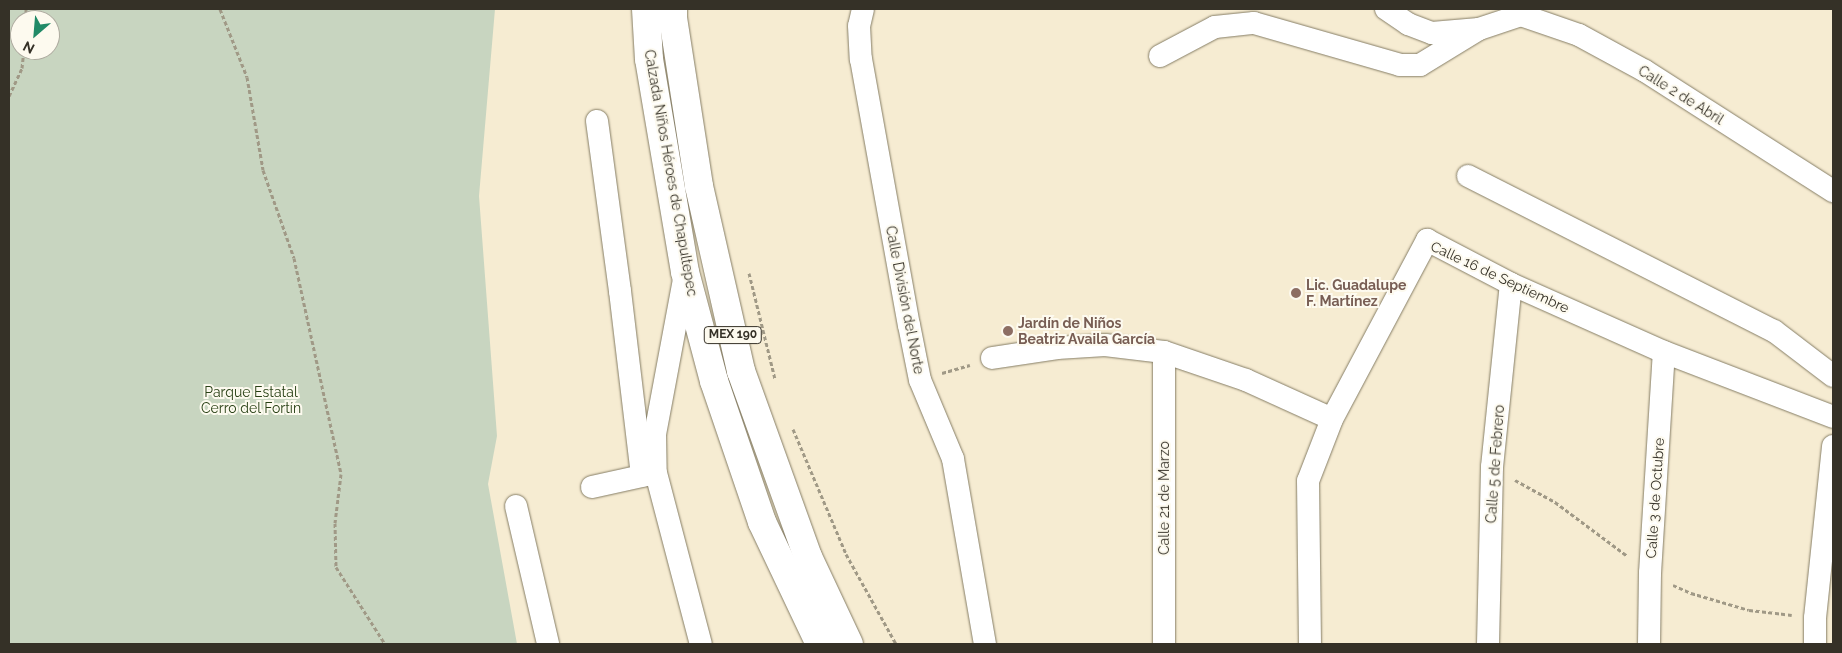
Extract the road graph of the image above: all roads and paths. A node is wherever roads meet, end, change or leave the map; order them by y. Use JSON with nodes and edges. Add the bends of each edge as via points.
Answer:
{"nodes":[{"id":1,"x":220,"y":9,"type":"edge"},
{"id":2,"x":646,"y":9,"type":"edge"},
{"id":3,"x":673,"y":9,"type":"edge"},
{"id":4,"x":863,"y":9,"type":"edge"},
{"id":5,"x":1386,"y":9,"type":"edge"},
{"id":6,"x":1523,"y":12,"type":"edge"},
{"id":7,"x":1479,"y":29,"type":"junction"},
{"id":8,"x":1160,"y":56,"type":"dead end"},
{"id":9,"x":23,"y":60,"type":"edge"},
{"id":10,"x":9,"y":96,"type":"edge"},
{"id":11,"x":597,"y":121,"type":"dead end"},
{"id":12,"x":1468,"y":176,"type":"dead end"},
{"id":13,"x":1833,"y":191,"type":"edge"},
{"id":14,"x":749,"y":271,"type":"dead end"},
{"id":15,"x":685,"y":272,"type":"junction"},
{"id":16,"x":1511,"y":284,"type":"junction"},
{"id":17,"x":1164,"y":352,"type":"junction"},
{"id":18,"x":1664,"y":352,"type":"junction"},
{"id":19,"x":992,"y":358,"type":"joint"},
{"id":20,"x":1833,"y":376,"type":"edge"},
{"id":21,"x":920,"y":380,"type":"junction"},
{"id":22,"x":777,"y":386,"type":"dead end"},
{"id":23,"x":1833,"y":417,"type":"edge"},
{"id":24,"x":1332,"y":419,"type":"junction"},
{"id":25,"x":790,"y":422,"type":"dead end"},
{"id":26,"x":1833,"y":446,"type":"edge"},
{"id":27,"x":1492,"y":467,"type":"junction"},
{"id":28,"x":649,"y":474,"type":"junction"},
{"id":29,"x":592,"y":487,"type":"dead end"},
{"id":30,"x":516,"y":506,"type":"dead end"},
{"id":31,"x":1650,"y":573,"type":"junction"},
{"id":32,"x":1815,"y":618,"type":"junction"},
{"id":33,"x":385,"y":644,"type":"edge"},
{"id":34,"x":548,"y":644,"type":"edge"},
{"id":35,"x":701,"y":644,"type":"edge"},
{"id":36,"x":820,"y":644,"type":"edge"},
{"id":37,"x":849,"y":644,"type":"edge"},
{"id":38,"x":896,"y":644,"type":"edge"},
{"id":39,"x":985,"y":644,"type":"edge"},
{"id":40,"x":1164,"y":644,"type":"edge"},
{"id":41,"x":1310,"y":644,"type":"edge"},
{"id":42,"x":1488,"y":644,"type":"edge"},
{"id":43,"x":1649,"y":644,"type":"edge"},
{"id":44,"x":1816,"y":644,"type":"edge"}],
"edges":[{"from":1,"to":33,"type":"path","via":[[247,78],[263,170],[294,258],[341,474],[336,567]]},
{"from":2,"to":15,"type":"main road","name":"Calzada Niños Héroes de Chapultepec","number":"MEX 190","via":[[649,59]]},
{"from":3,"to":37,"type":"main road","name":"Calzada Niños Héroes de Chapultepec","number":"MEX 190","via":[[699,186],[741,371],[808,557]]},
{"from":4,"to":21,"type":"street","name":"Calle División del Norte","via":[[858,26],[861,59]]},
{"from":5,"to":7,"type":"street","via":[[1408,24],[1432,33]]},
{"from":6,"to":7,"type":"street"},
{"from":6,"to":13,"type":"street","name":"Calle 2 de Abril","via":[[1579,35],[1646,71]]},
{"from":7,"to":8,"type":"street","via":[[1420,65],[1400,65],[1254,23],[1215,27]]},
{"from":9,"to":10,"type":"path"},
{"from":11,"to":28,"type":"street"},
{"from":12,"to":20,"type":"street","via":[[1774,330]]},
{"from":14,"to":22,"type":"path"},
{"from":15,"to":28,"type":"street"},
{"from":15,"to":36,"type":"main road","name":"Calzada Niños Héroes de Chapultepec","number":"MEX 190","via":[[714,381],[762,522]]},
{"from":16,"to":18,"type":"street","name":"Calle 16 de Septiembre"},
{"from":16,"to":24,"type":"street","name":"Calle 16 de Septiembre","via":[[1427,240]]},
{"from":16,"to":27,"type":"street","name":"Calle 5 de Febrero"},
{"from":17,"to":19,"type":"street","via":[[1105,345],[1057,348]]},
{"from":17,"to":24,"type":"street","via":[[1246,380]]},
{"from":17,"to":40,"type":"street","name":"Calle 21 de Marzo"},
{"from":18,"to":23,"type":"street","name":"Calle 16 de Septiembre"},
{"from":18,"to":31,"type":"street","name":"Calle 3 de Octubre"},
{"from":19,"to":21,"type":"path"},
{"from":21,"to":39,"type":"street","name":"Calle División del Norte","via":[[953,459]]},
{"from":24,"to":41,"type":"street","name":"Calle 16 de Septiembre","via":[[1308,481]]},
{"from":25,"to":38,"type":"path","via":[[846,554]]},
{"from":26,"to":32,"type":"street"},
{"from":27,"to":31,"type":"path","via":[[1555,502]]},
{"from":27,"to":42,"type":"street","name":"Calle 5 de Febrero"},
{"from":28,"to":29,"type":"street"},
{"from":28,"to":35,"type":"street"},
{"from":30,"to":34,"type":"street"},
{"from":31,"to":32,"type":"path","via":[[1691,593],[1749,610]]},
{"from":31,"to":43,"type":"street","name":"Calle 3 de Octubre"},
{"from":32,"to":44,"type":"street"}]}
